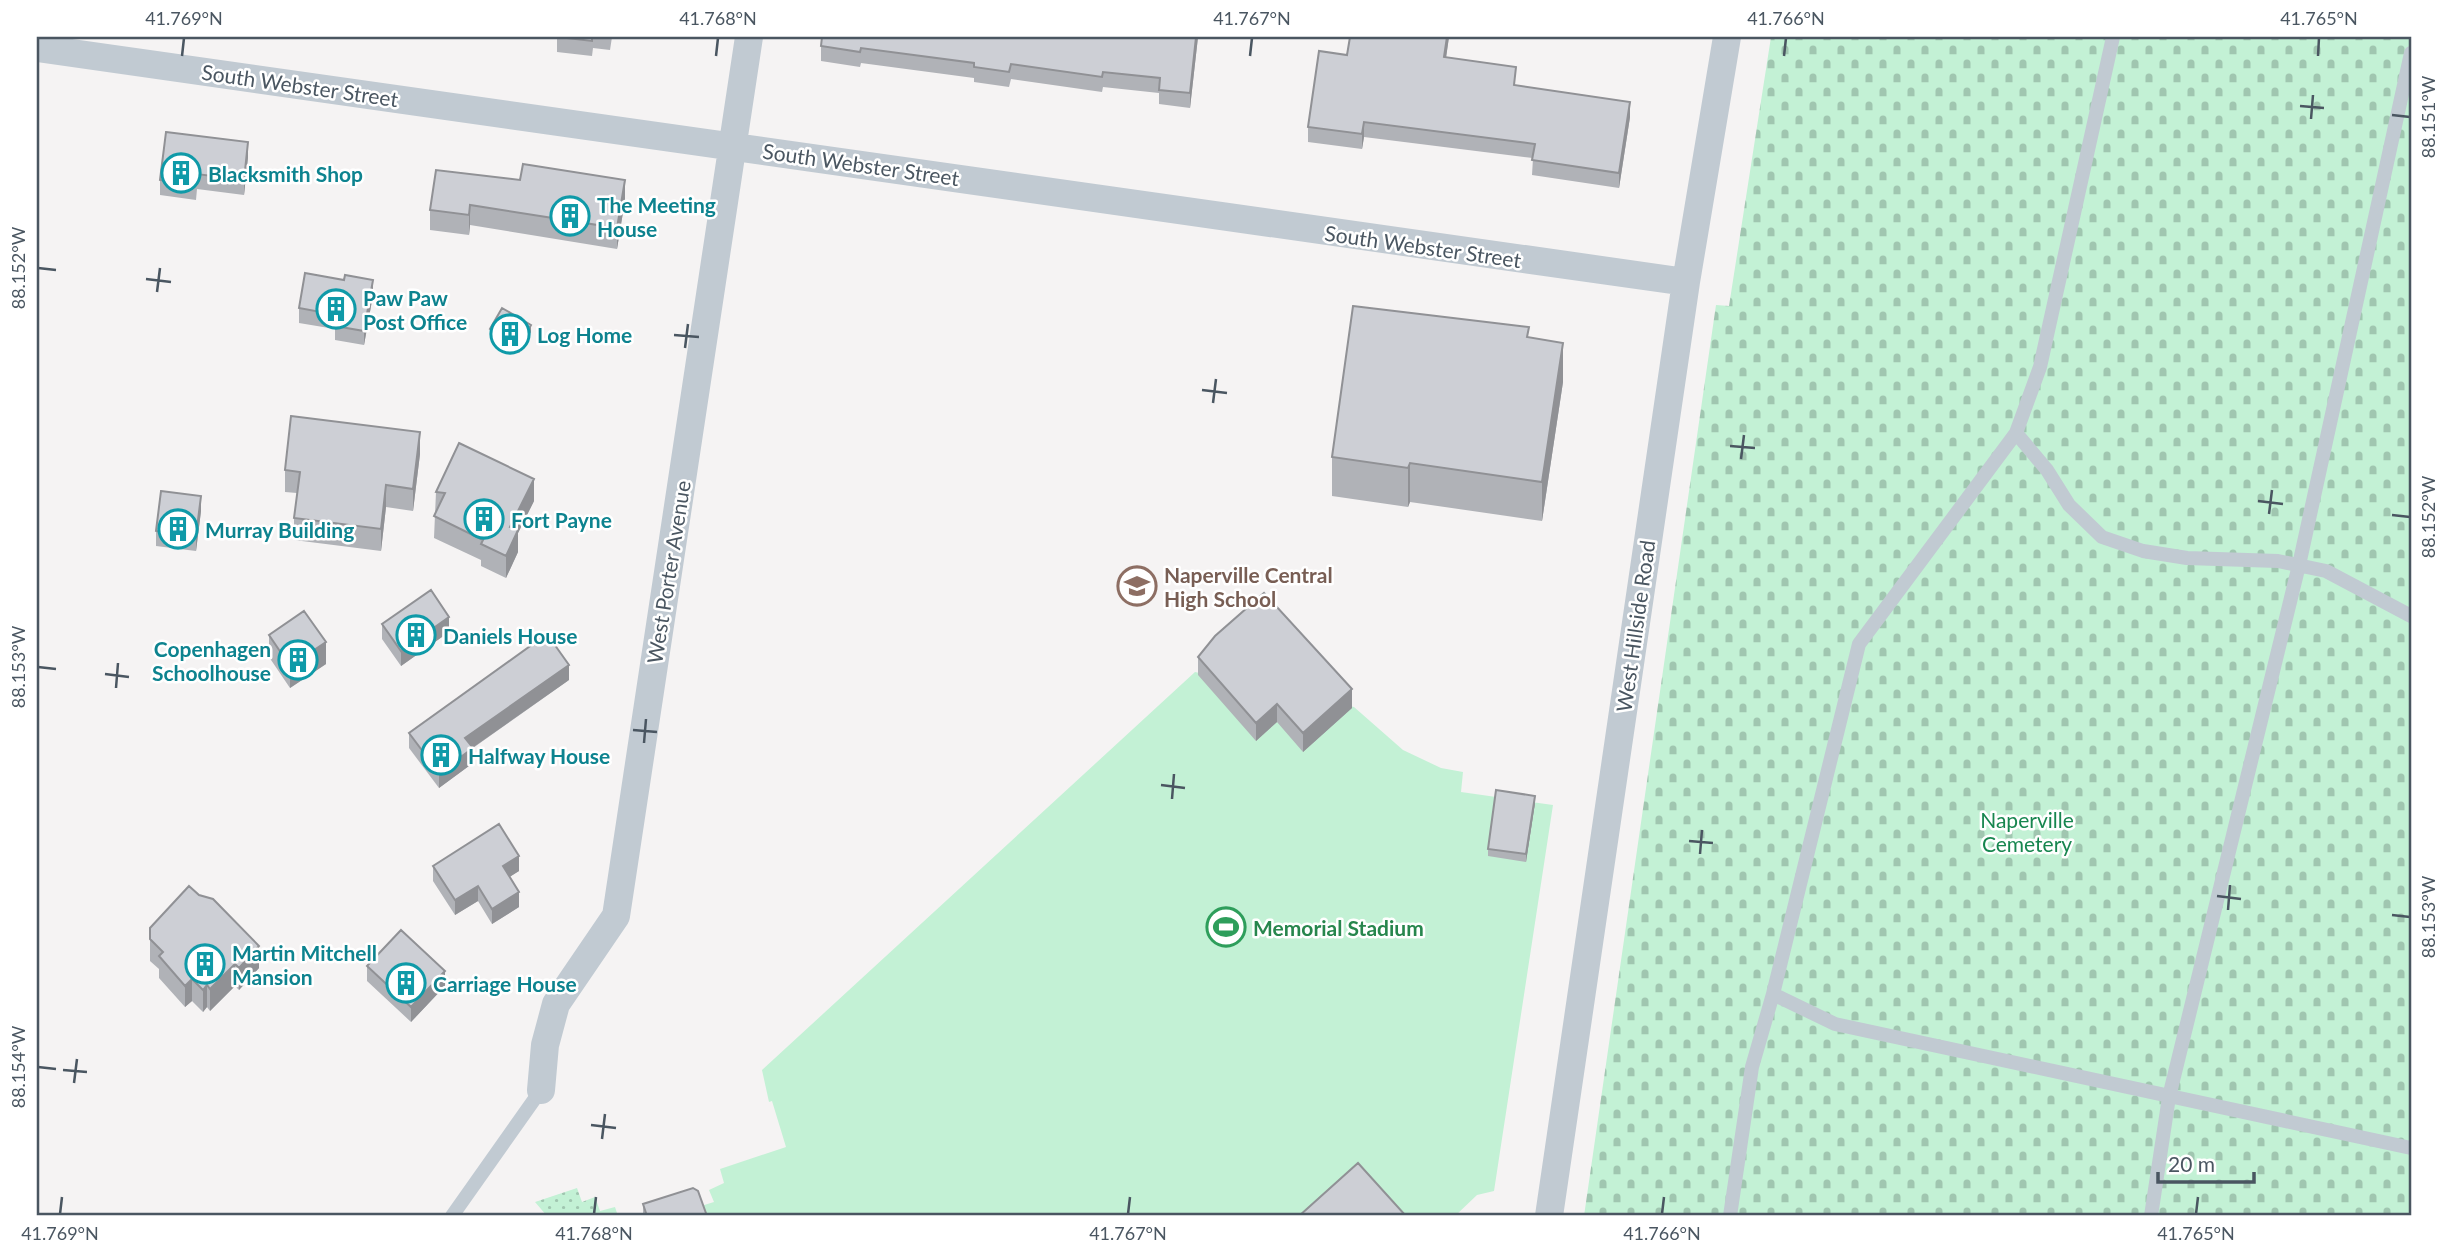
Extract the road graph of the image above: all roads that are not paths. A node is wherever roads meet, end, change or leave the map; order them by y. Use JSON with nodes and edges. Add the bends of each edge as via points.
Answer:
{"nodes":[{"id":1,"x":749,"y":37,"type":"edge"},
{"id":2,"x":1727,"y":37,"type":"edge"},
{"id":3,"x":2113,"y":37,"type":"edge"},
{"id":4,"x":37,"y":48,"type":"edge"},
{"id":5,"x":2411,"y":52,"type":"edge"},
{"id":6,"x":732,"y":146,"type":"junction"},
{"id":7,"x":1686,"y":282,"type":"junction"},
{"id":8,"x":2016,"y":433,"type":"junction"},
{"id":9,"x":2299,"y":565,"type":"junction"},
{"id":10,"x":2411,"y":616,"type":"edge"},
{"id":11,"x":1773,"y":994,"type":"junction"},
{"id":12,"x":541,"y":1090,"type":"joint"},
{"id":13,"x":2169,"y":1097,"type":"junction"},
{"id":14,"x":2411,"y":1148,"type":"edge"},
{"id":15,"x":452,"y":1216,"type":"edge"},
{"id":16,"x":1549,"y":1216,"type":"edge"},
{"id":17,"x":1730,"y":1216,"type":"edge"},
{"id":18,"x":2151,"y":1216,"type":"edge"}],
"edges":[{"from":1,"to":6,"type":"street","name":"West Porter Avenue"},
{"from":2,"to":7,"type":"street","name":"West Hillside Road"},
{"from":3,"to":8,"type":"lane","via":[[2040,367]]},
{"from":4,"to":6,"type":"street","name":"South Webster Street"},
{"from":5,"to":9,"type":"lane"},
{"from":6,"to":7,"type":"street","name":"South Webster Street"},
{"from":6,"to":12,"type":"street","name":"West Porter Avenue","via":[[616,916],[556,1004],[545,1045]]},
{"from":7,"to":16,"type":"street","name":"West Hillside Road"},
{"from":8,"to":9,"type":"lane","via":[[2068,505],[2102,537],[2143,551],[2187,558]]},
{"from":8,"to":11,"type":"lane","via":[[1859,644]]},
{"from":9,"to":10,"type":"lane","via":[[2326,570]]},
{"from":9,"to":13,"type":"lane"},
{"from":11,"to":13,"type":"lane","via":[[1835,1024]]},
{"from":11,"to":17,"type":"lane","via":[[1752,1067]]},
{"from":12,"to":15,"type":"lane"},
{"from":13,"to":14,"type":"lane"},
{"from":13,"to":18,"type":"lane"}]}
